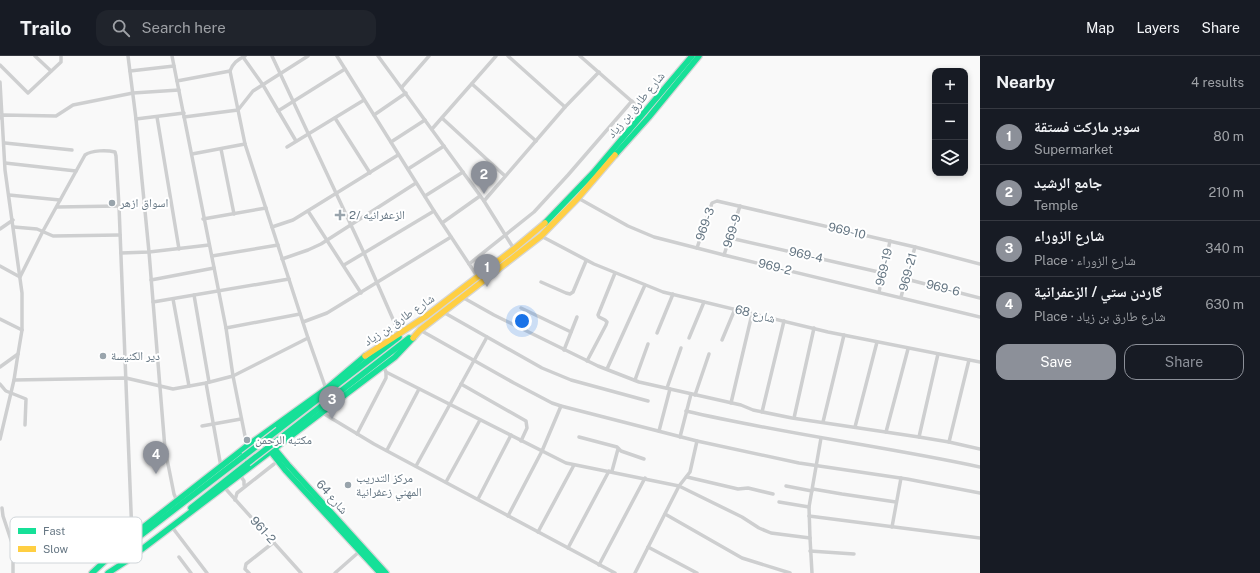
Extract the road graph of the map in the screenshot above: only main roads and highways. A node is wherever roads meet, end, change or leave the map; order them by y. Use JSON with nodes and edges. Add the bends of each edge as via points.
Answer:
{"nodes":[{"id":1,"x":692,"y":56,"type":"edge"},
{"id":2,"x":699,"y":56,"type":"edge"},
{"id":3,"x":425,"y":317,"type":"junction"},
{"id":4,"x":420,"y":330,"type":"junction"},
{"id":5,"x":261,"y":436,"type":"junction"},
{"id":6,"x":272,"y":450,"type":"junction"},
{"id":7,"x":142,"y":528,"type":"edge"},
{"id":8,"x":142,"y":534,"type":"edge"},
{"id":9,"x":142,"y":546,"type":"edge"},
{"id":10,"x":142,"y":548,"type":"edge"},
{"id":11,"x":103,"y":563,"type":"edge"},
{"id":12,"x":105,"y":563,"type":"edge"},
{"id":13,"x":120,"y":563,"type":"edge"},
{"id":14,"x":121,"y":563,"type":"edge"},
{"id":15,"x":98,"y":568,"type":"junction"},
{"id":16,"x":92,"y":573,"type":"edge"},
{"id":17,"x":107,"y":573,"type":"edge"},
{"id":18,"x":380,"y":573,"type":"edge"},
{"id":19,"x":386,"y":573,"type":"edge"}],
"edges":[{"from":1,"to":3,"type":"main road","name":"شارع طارق بن زياد","via":[[563,206],[514,249]]},
{"from":2,"to":4,"type":"main road","name":"شارع طارق بن زياد","via":[[578,198],[541,236]]},
{"from":3,"to":5,"type":"main road","name":"شارع طارق بن زياد","via":[[358,362],[326,389]]},
{"from":3,"to":8,"type":"main road","bridge":true},
{"from":4,"to":6,"type":"main road","name":"شارع طارق بن زياد","via":[[404,348]]},
{"from":4,"to":9,"type":"main road","bridge":true},
{"from":5,"to":6,"type":"main road","name":"شارع 64"},
{"from":5,"to":7,"type":"main road","name":"شارع طارق بن زياد"},
{"from":6,"to":10,"type":"main road","name":"شارع طارق بن زياد"},
{"from":6,"to":18,"type":"main road","name":"شارع 64","via":[[286,471]]},
{"from":6,"to":19,"type":"main road","name":"شارع 64"},
{"from":11,"to":15,"type":"main road","name":"شارع طارق بن زياد"},
{"from":12,"to":15,"type":"main road","bridge":true},
{"from":13,"to":17,"type":"main road","bridge":true},
{"from":14,"to":17,"type":"main road","name":"شارع طارق بن زياد"},
{"from":15,"to":16,"type":"main road","name":"شارع طارق بن زياد"}]}
